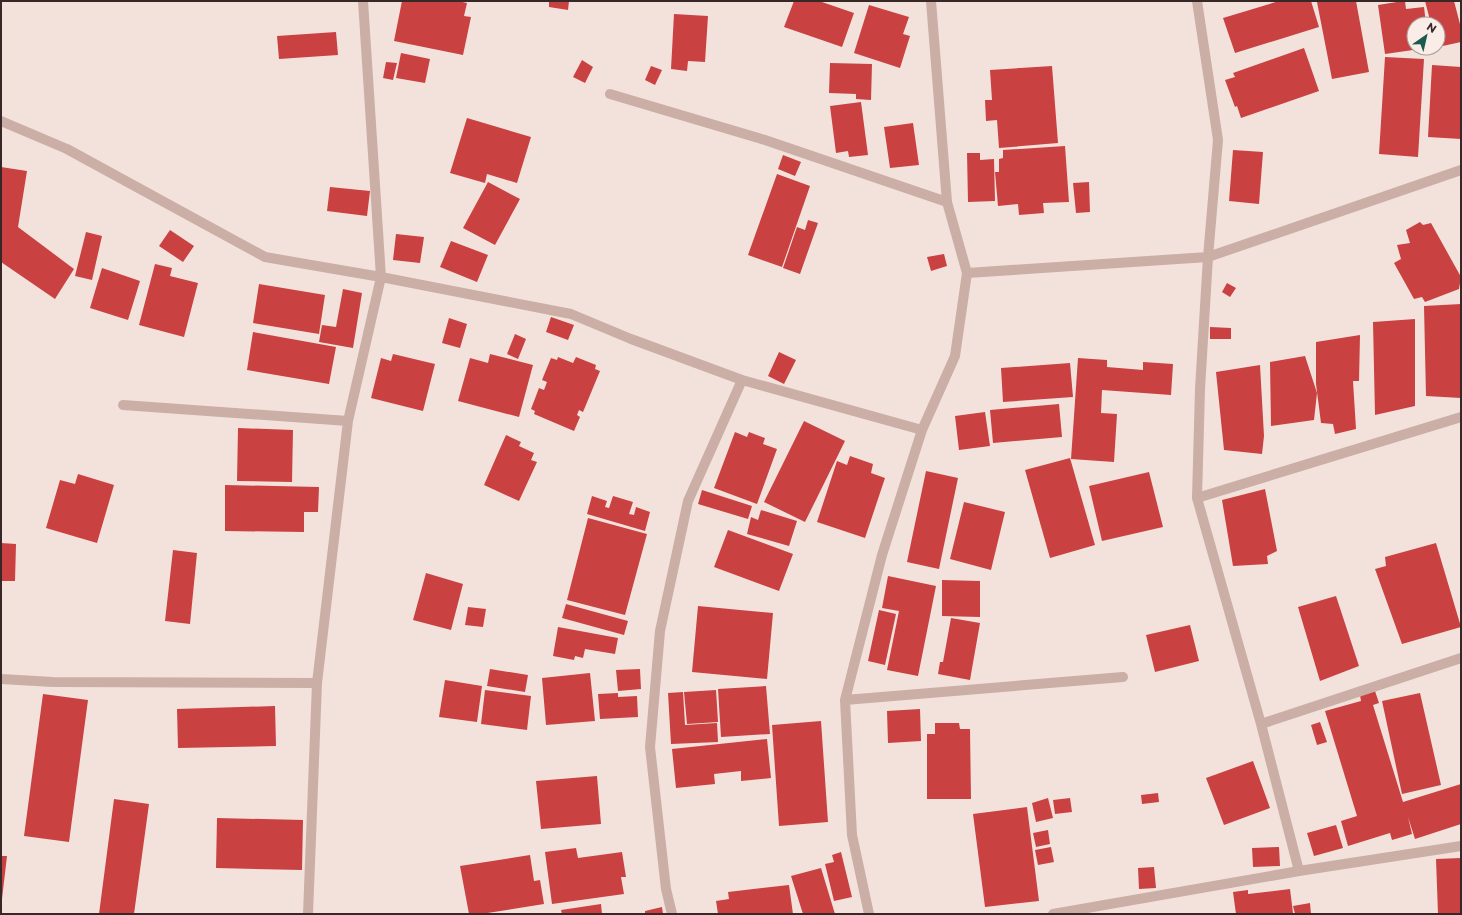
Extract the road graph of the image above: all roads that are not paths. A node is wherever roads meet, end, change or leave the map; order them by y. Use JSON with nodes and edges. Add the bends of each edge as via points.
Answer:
{"nodes":[{"id":1,"x":363,"y":1,"type":"edge"},
{"id":2,"x":931,"y":1,"type":"edge"},
{"id":3,"x":1197,"y":1,"type":"edge"},
{"id":4,"x":610,"y":94,"type":"dead end"},
{"id":5,"x":1,"y":121,"type":"edge"},
{"id":6,"x":1461,"y":170,"type":"edge"},
{"id":7,"x":947,"y":202,"type":"junction"},
{"id":8,"x":1208,"y":257,"type":"junction"},
{"id":9,"x":967,"y":273,"type":"junction"},
{"id":10,"x":381,"y":277,"type":"junction"},
{"id":11,"x":742,"y":380,"type":"junction"},
{"id":12,"x":123,"y":405,"type":"dead end"},
{"id":13,"x":1461,"y":417,"type":"edge"},
{"id":14,"x":348,"y":421,"type":"junction"},
{"id":15,"x":922,"y":430,"type":"junction"},
{"id":16,"x":1197,"y":498,"type":"junction"},
{"id":17,"x":1461,"y":658,"type":"edge"},
{"id":18,"x":1123,"y":677,"type":"dead end"},
{"id":19,"x":1,"y":679,"type":"edge"},
{"id":20,"x":317,"y":683,"type":"junction"},
{"id":21,"x":845,"y":700,"type":"junction"},
{"id":22,"x":1261,"y":724,"type":"junction"},
{"id":23,"x":1461,"y":846,"type":"edge"},
{"id":24,"x":1299,"y":871,"type":"junction"},
{"id":25,"x":308,"y":914,"type":"edge"},
{"id":26,"x":672,"y":914,"type":"edge"},
{"id":27,"x":869,"y":914,"type":"edge"},
{"id":28,"x":1053,"y":914,"type":"edge"}],
"edges":[{"from":1,"to":10,"type":"street"},
{"from":2,"to":7,"type":"street"},
{"from":3,"to":8,"type":"street","via":[[1218,140]]},
{"from":4,"to":7,"type":"street","via":[[765,140]]},
{"from":5,"to":10,"type":"street","via":[[67,149],[265,258]]},
{"from":6,"to":8,"type":"street"},
{"from":7,"to":9,"type":"street"},
{"from":8,"to":9,"type":"street"},
{"from":8,"to":16,"type":"street"},
{"from":9,"to":15,"type":"street","via":[[955,356]]},
{"from":10,"to":11,"type":"street","via":[[571,314]]},
{"from":10,"to":14,"type":"street"},
{"from":11,"to":15,"type":"street"},
{"from":11,"to":26,"type":"street","via":[[688,501],[660,631],[650,748],[666,889]]},
{"from":12,"to":14,"type":"street"},
{"from":13,"to":16,"type":"street"},
{"from":14,"to":20,"type":"street"},
{"from":15,"to":21,"type":"street","via":[[882,555]]},
{"from":16,"to":22,"type":"street"},
{"from":17,"to":22,"type":"street"},
{"from":18,"to":21,"type":"street"},
{"from":19,"to":20,"type":"street","via":[[53,682]]},
{"from":20,"to":25,"type":"street"},
{"from":21,"to":27,"type":"street","via":[[852,835]]},
{"from":22,"to":24,"type":"street"},
{"from":23,"to":24,"type":"street"},
{"from":24,"to":28,"type":"street"}]}
